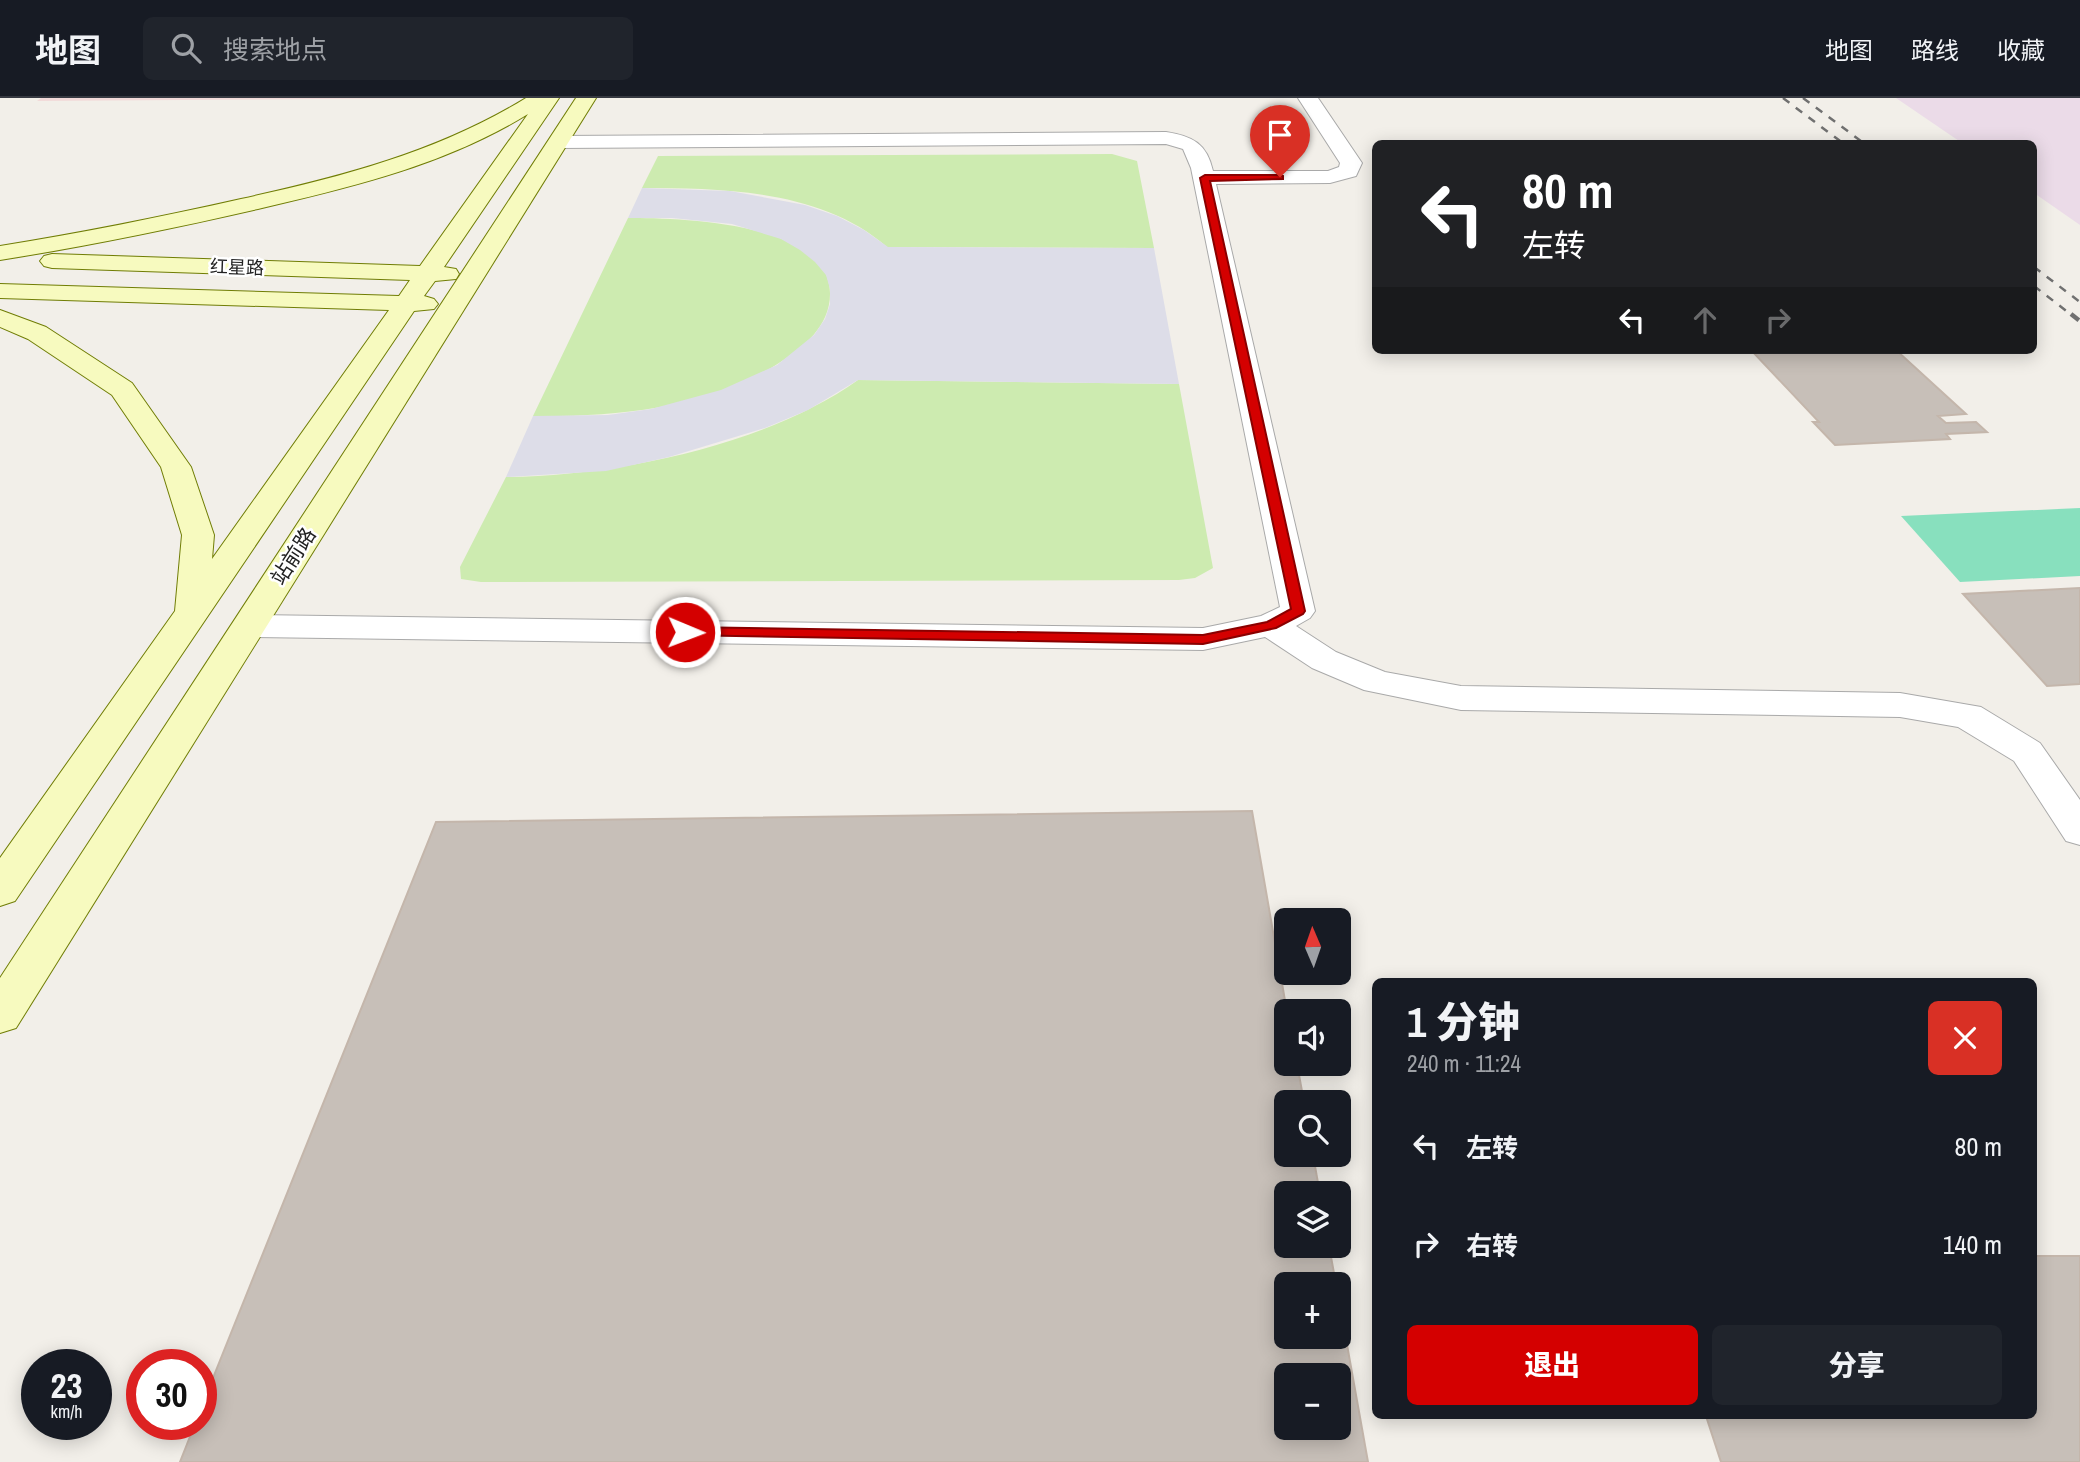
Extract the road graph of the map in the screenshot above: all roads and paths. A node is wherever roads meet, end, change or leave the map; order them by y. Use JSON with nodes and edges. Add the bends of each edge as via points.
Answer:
{"nodes":[{"id":1,"x":540,"y":98,"type":"edge"},
{"id":2,"x":549,"y":98,"type":"edge"},
{"id":3,"x":586,"y":98,"type":"edge"},
{"id":4,"x":1308,"y":98,"type":"edge"},
{"id":5,"x":558,"y":142,"type":"junction"},
{"id":6,"x":1205,"y":178,"type":"junction"},
{"id":7,"x":0,"y":253,"type":"edge"},
{"id":8,"x":0,"y":260,"type":"edge"},
{"id":9,"x":427,"y":273,"type":"junction"},
{"id":10,"x":474,"y":275,"type":"junction"},
{"id":11,"x":0,"y":291,"type":"edge"},
{"id":12,"x":406,"y":304,"type":"junction"},
{"id":13,"x":453,"y":305,"type":"junction"},
{"id":14,"x":0,"y":317,"type":"edge"},
{"id":15,"x":192,"y":613,"type":"junction"},
{"id":16,"x":1271,"y":625,"type":"junction"},
{"id":17,"x":249,"y":626,"type":"junction"},
{"id":18,"x":2080,"y":831,"type":"edge"},
{"id":19,"x":0,"y":890,"type":"edge"},
{"id":20,"x":0,"y":1015,"type":"edge"}],
"edges":[{"from":1,"to":7,"type":"street","via":[[504,122],[428,155],[314,190]]},
{"from":2,"to":9,"type":"street"},
{"from":3,"to":5,"type":"street","name":"站前路"},
{"from":4,"to":6,"type":"street","via":[[1350,163],[1348,171],[1330,177]]},
{"from":5,"to":6,"type":"street","via":[[1166,138],[1193,145]]},
{"from":5,"to":10,"type":"street","name":"站前路"},
{"from":6,"to":16,"type":"street","via":[[1298,611]]},
{"from":8,"to":9,"type":"street","name":"红星路"},
{"from":9,"to":10,"type":"street","name":"红星路"},
{"from":9,"to":12,"type":"street"},
{"from":10,"to":13,"type":"street","name":"站前路"},
{"from":11,"to":12,"type":"street","name":"红星路"},
{"from":12,"to":13,"type":"street","name":"红星路"},
{"from":12,"to":15,"type":"street"},
{"from":13,"to":17,"type":"street","name":"站前路"},
{"from":14,"to":15,"type":"street","via":[[37,332],[122,389],[176,467],[198,535]]},
{"from":15,"to":19,"type":"street"},
{"from":16,"to":17,"type":"street","via":[[1203,639]]},
{"from":16,"to":18,"type":"street","via":[[1324,660],[1377,682],[1461,698],[1900,705],[1968,716],[2027,752]]},
{"from":17,"to":20,"type":"street","name":"站前路"}]}
